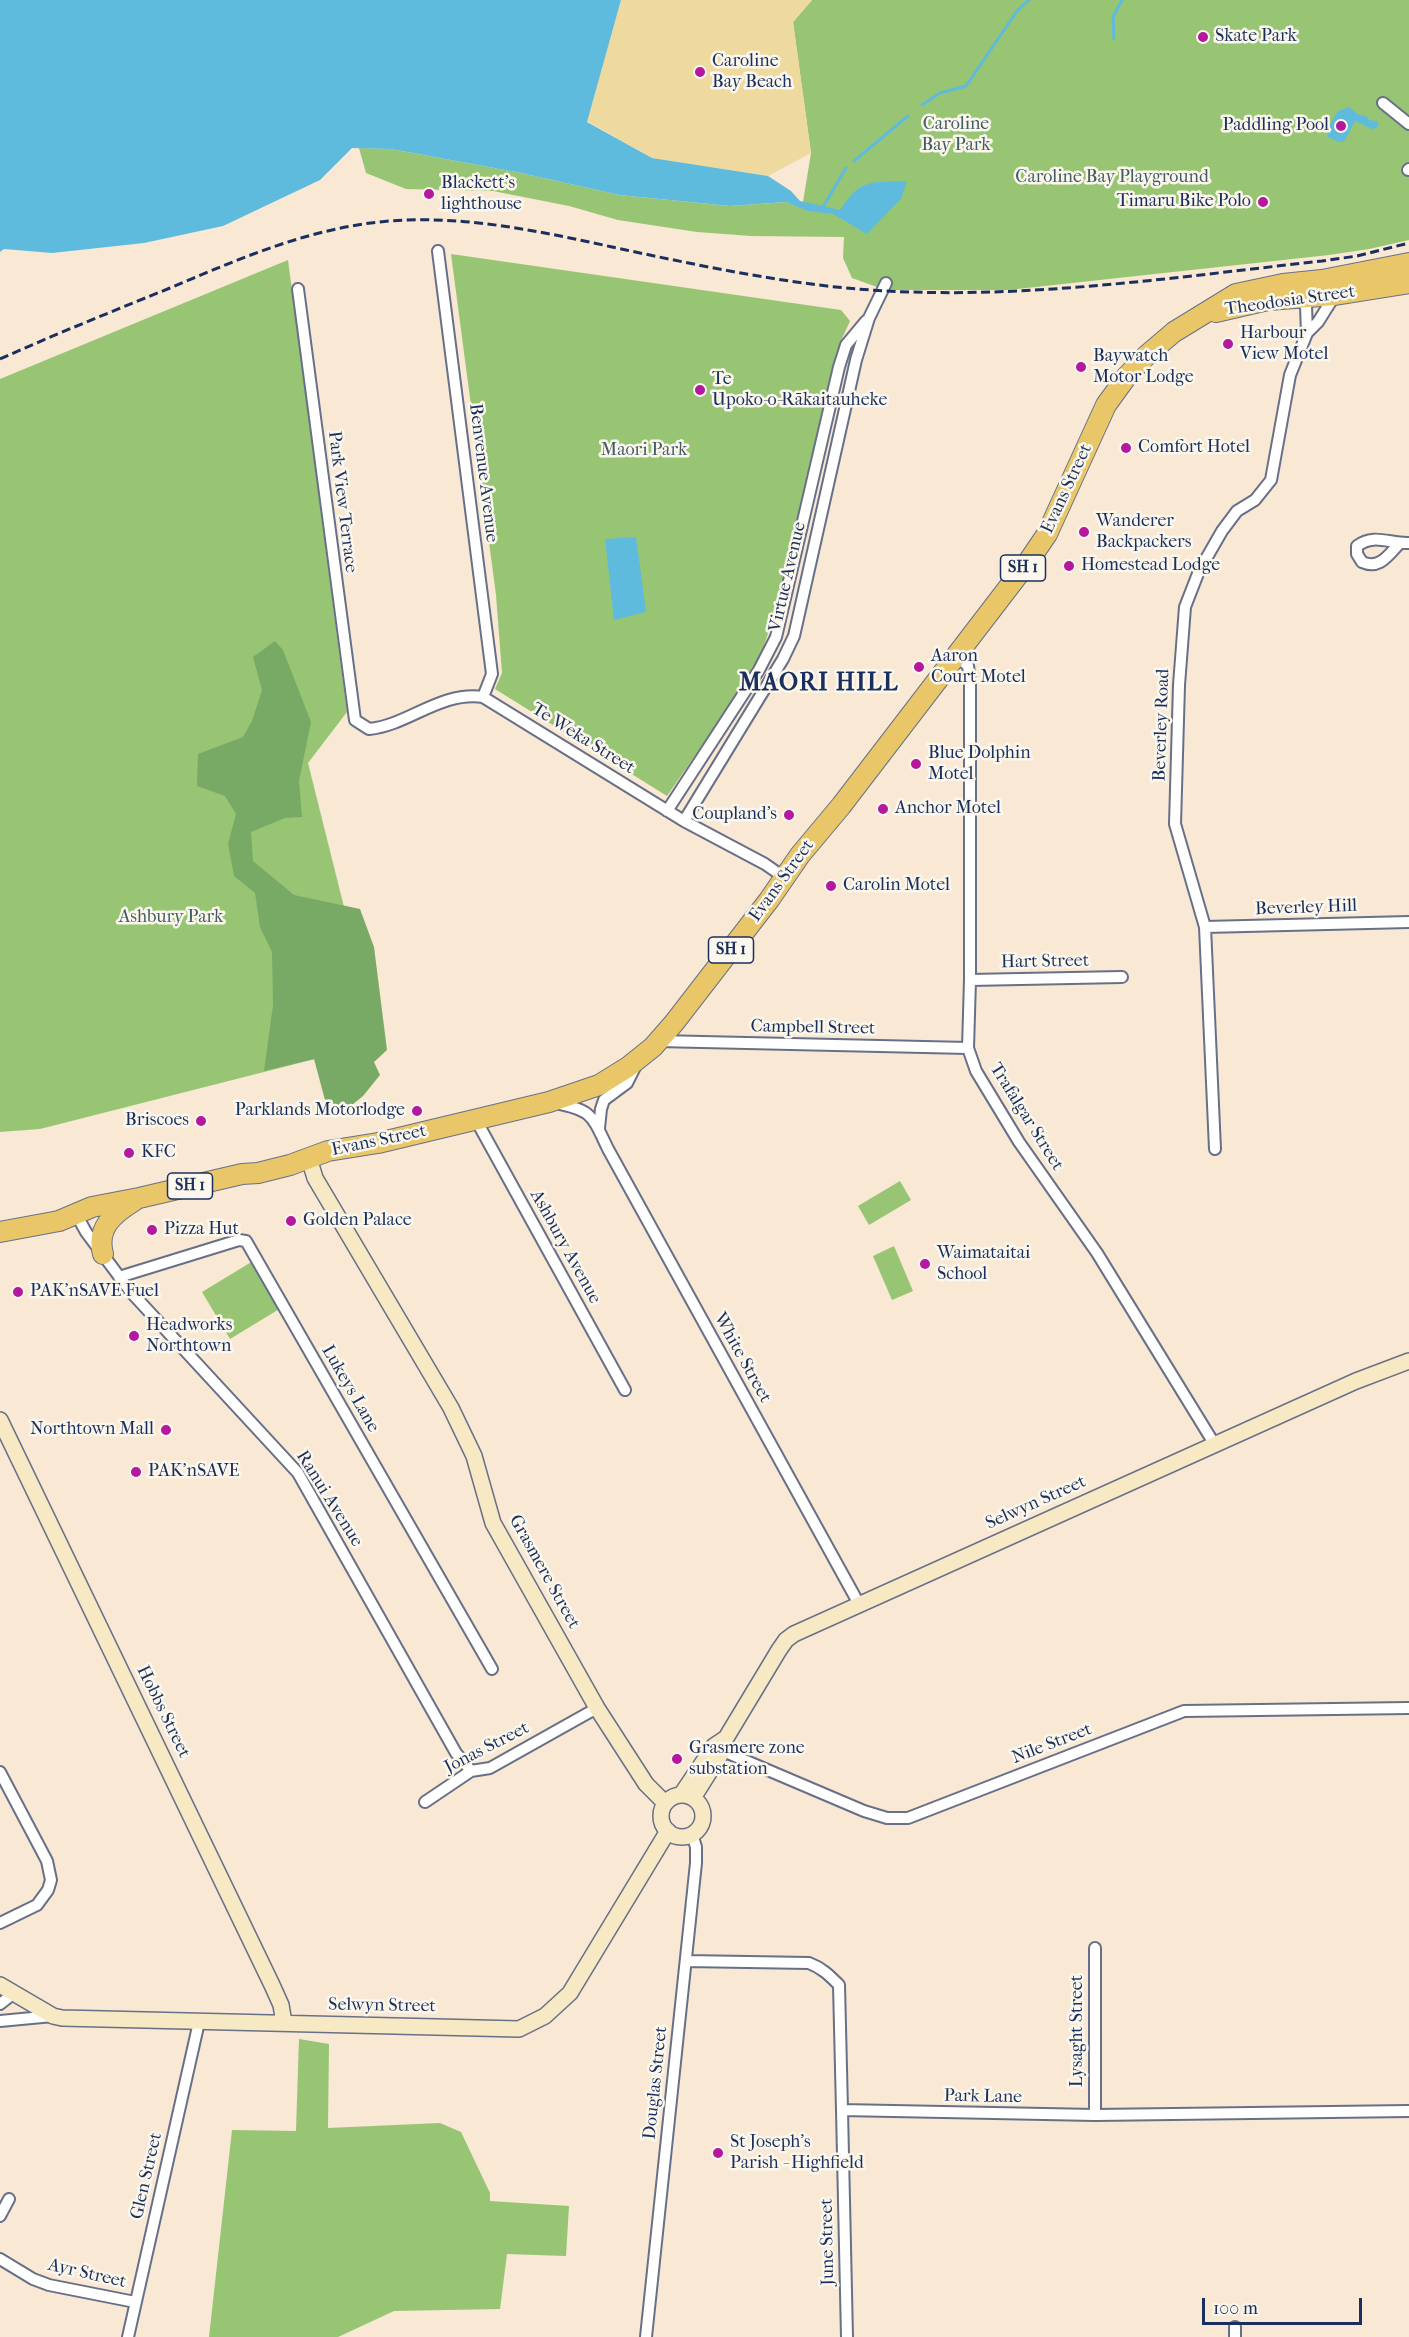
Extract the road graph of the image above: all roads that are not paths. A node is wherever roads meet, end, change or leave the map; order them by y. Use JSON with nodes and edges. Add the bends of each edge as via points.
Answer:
{"nodes":[{"id":1,"x":1383,"y":103,"type":"dead end"},
{"id":2,"x":1409,"y":124,"type":"edge"},
{"id":3,"x":438,"y":251,"type":"dead end"},
{"id":4,"x":1409,"y":263,"type":"edge"},
{"id":5,"x":886,"y":283,"type":"dead end"},
{"id":6,"x":1409,"y":283,"type":"edge"},
{"id":7,"x":298,"y":289,"type":"dead end"},
{"id":8,"x":1335,"y":295,"type":"junction"},
{"id":9,"x":1296,"y":297,"type":"junction"},
{"id":10,"x":1204,"y":314,"type":"junction"},
{"id":11,"x":869,"y":318,"type":"junction"},
{"id":12,"x":1307,"y":333,"type":"junction"},
{"id":13,"x":957,"y":656,"type":"junction"},
{"id":14,"x":483,"y":697,"type":"junction"},
{"id":15,"x":667,"y":811,"type":"junction"},
{"id":16,"x":684,"y":822,"type":"junction"},
{"id":17,"x":784,"y":878,"type":"junction"},
{"id":18,"x":1409,"y":922,"type":"edge"},
{"id":19,"x":1205,"y":927,"type":"junction"},
{"id":20,"x":1122,"y":977,"type":"dead end"},
{"id":21,"x":970,"y":980,"type":"junction"},
{"id":22,"x":658,"y":1041,"type":"junction"},
{"id":23,"x":968,"y":1048,"type":"junction"},
{"id":24,"x":640,"y":1057,"type":"junction"},
{"id":25,"x":549,"y":1102,"type":"junction"},
{"id":26,"x":476,"y":1120,"type":"junction"},
{"id":27,"x":599,"y":1128,"type":"junction"},
{"id":28,"x":1215,"y":1149,"type":"dead end"},
{"id":29,"x":309,"y":1158,"type":"junction"},
{"id":30,"x":139,"y":1198,"type":"junction"},
{"id":31,"x":76,"y":1214,"type":"junction"},
{"id":32,"x":0,"y":1232,"type":"edge"},
{"id":33,"x":103,"y":1254,"type":"junction"},
{"id":34,"x":119,"y":1277,"type":"junction"},
{"id":35,"x":1409,"y":1361,"type":"edge"},
{"id":36,"x":625,"y":1390,"type":"dead end"},
{"id":37,"x":0,"y":1420,"type":"edge"},
{"id":38,"x":1215,"y":1445,"type":"junction"},
{"id":39,"x":859,"y":1604,"type":"junction"},
{"id":40,"x":492,"y":1669,"type":"dead end"},
{"id":41,"x":597,"y":1708,"type":"junction"},
{"id":42,"x":1409,"y":1708,"type":"edge"},
{"id":43,"x":725,"y":1743,"type":"junction"},
{"id":44,"x":471,"y":1771,"type":"junction"},
{"id":45,"x":0,"y":1772,"type":"edge"},
{"id":46,"x":687,"y":1797,"type":"junction"},
{"id":47,"x":425,"y":1802,"type":"dead end"},
{"id":48,"x":665,"y":1803,"type":"junction"},
{"id":49,"x":668,"y":1831,"type":"junction"},
{"id":50,"x":692,"y":1834,"type":"junction"},
{"id":51,"x":0,"y":1923,"type":"edge"},
{"id":52,"x":1095,"y":1948,"type":"dead end"},
{"id":53,"x":686,"y":1961,"type":"junction"},
{"id":54,"x":7,"y":1989,"type":"edge"},
{"id":55,"x":0,"y":2004,"type":"edge"},
{"id":56,"x":53,"y":2016,"type":"junction"},
{"id":57,"x":0,"y":2021,"type":"edge"},
{"id":58,"x":199,"y":2022,"type":"junction"},
{"id":59,"x":284,"y":2023,"type":"junction"},
{"id":60,"x":842,"y":2110,"type":"junction"},
{"id":61,"x":1409,"y":2111,"type":"edge"},
{"id":62,"x":1095,"y":2115,"type":"junction"},
{"id":63,"x":9,"y":2199,"type":"dead end"},
{"id":64,"x":0,"y":2216,"type":"edge"},
{"id":65,"x":0,"y":2259,"type":"edge"},
{"id":66,"x":135,"y":2302,"type":"junction"},
{"id":67,"x":128,"y":2337,"type":"edge"},
{"id":68,"x":646,"y":2337,"type":"edge"},
{"id":69,"x":847,"y":2337,"type":"edge"}],
"edges":[{"from":1,"to":2,"type":"street"},
{"from":3,"to":14,"type":"street","name":"Benvenue Avenue","via":[[492,674]]},
{"from":4,"to":10,"type":"highway","name":"Theodosia Street","number":"SH 1","via":[[1236,294]]},
{"from":5,"to":11,"type":"street","name":"Virtue Avenue"},
{"from":6,"to":8,"type":"highway","name":"Theodosia Street","number":"SH 1"},
{"from":7,"to":14,"type":"street","name":"Park View Terrace","via":[[355,720],[369,729],[386,727],[444,700],[469,695]]},
{"from":8,"to":9,"type":"highway","name":"Theodosia Street","number":"SH 1"},
{"from":8,"to":12,"type":"street","name":"Beverley Road"},
{"from":9,"to":10,"type":"highway","name":"Theodosia Street","number":"SH 1"},
{"from":9,"to":12,"type":"street","name":"Beverley Road","via":[[1306,306]]},
{"from":10,"to":13,"type":"highway","name":"Evans Street","number":"SH 1","via":[[1160,343],[1115,390],[1047,534]]},
{"from":11,"to":15,"type":"street","name":"Virtue Avenue","via":[[846,345],[839,367],[777,637]]},
{"from":11,"to":16,"type":"street","name":"Virtue Avenue","via":[[856,360],[794,636]]},
{"from":12,"to":19,"type":"street","name":"Beverley Road","via":[[1290,375],[1271,480],[1255,500],[1237,510],[1222,531],[1199,571],[1185,608],[1175,824]]},
{"from":13,"to":17,"type":"highway","name":"Evans Street","number":"SH 1"},
{"from":13,"to":21,"type":"street","name":"Trafalgar Street","via":[[968,666],[970,680]]},
{"from":14,"to":15,"type":"street","name":"Te Weka Street"},
{"from":15,"to":16,"type":"street","name":"Te Weka Street"},
{"from":16,"to":17,"type":"street","name":"Te Weka Street"},
{"from":17,"to":22,"type":"highway","name":"Evans Street","number":"SH 1"},
{"from":18,"to":19,"type":"street","name":"Beverley Hill"},
{"from":19,"to":28,"type":"street","name":"Beverley Road"},
{"from":20,"to":21,"type":"street","name":"Hart Street"},
{"from":21,"to":23,"type":"street","name":"Trafalgar Street"},
{"from":22,"to":23,"type":"street","name":"Campbell Street"},
{"from":22,"to":24,"type":"highway","name":"Evans Street","number":"SH 1"},
{"from":23,"to":38,"type":"street","name":"Trafalgar Street","via":[[976,1071],[1019,1142],[1097,1253]]},
{"from":24,"to":25,"type":"highway","name":"Evans Street","number":"SH 1","via":[[599,1085]]},
{"from":24,"to":27,"type":"street","via":[[627,1083],[604,1100]]},
{"from":25,"to":26,"type":"highway","name":"Evans Street","number":"SH 1"},
{"from":25,"to":27,"type":"street","name":"White Street","via":[[582,1109]]},
{"from":26,"to":29,"type":"highway","name":"Evans Street","number":"SH 1"},
{"from":26,"to":36,"type":"street","name":"Ashbury Avenue"},
{"from":27,"to":39,"type":"street","name":"White Street"},
{"from":29,"to":30,"type":"highway","name":"Evans Street","number":"SH 1"},
{"from":29,"to":41,"type":"street","name":"Grasmere Street","via":[[315,1178],[451,1408],[474,1456],[493,1522]]},
{"from":30,"to":31,"type":"highway","name":"Evans Street","number":"SH 1"},
{"from":30,"to":33,"type":"highway","via":[[118,1211],[104,1227],[100,1245]]},
{"from":31,"to":32,"type":"highway","name":"Evans Street","number":"SH 1"},
{"from":31,"to":33,"type":"street","name":"Ranui Avenue"},
{"from":33,"to":34,"type":"street","name":"Ranui Avenue"},
{"from":34,"to":40,"type":"street","name":"Lukeys Lane","via":[[246,1241]]},
{"from":34,"to":44,"type":"street","name":"Ranui Avenue","via":[[297,1473],[456,1753]]},
{"from":35,"to":38,"type":"street","name":"Selwyn Street"},
{"from":37,"to":59,"type":"street","name":"Hobbs Street","via":[[267,1974]]},
{"from":38,"to":39,"type":"street","name":"Selwyn Street"},
{"from":39,"to":43,"type":"street","name":"Selwyn Street","via":[[786,1640]]},
{"from":41,"to":44,"type":"street","name":"Jonas Street","via":[[490,1768]]},
{"from":41,"to":48,"type":"street","name":"Grasmere Street","via":[[646,1784]]},
{"from":42,"to":43,"type":"street","name":"Nile Street","via":[[1184,1711],[908,1818],[887,1818],[864,1811],[730,1754]]},
{"from":43,"to":46,"type":"street","name":"Selwyn Street"},
{"from":44,"to":47,"type":"street","name":"Jonas Street"},
{"from":45,"to":51,"type":"street","via":[[47,1861],[51,1880],[37,1905]]},
{"from":46,"to":48,"type":"street","via":[[675,1796]]},
{"from":46,"to":50,"type":"street","via":[[698,1803],[702,1816],[701,1824]]},
{"from":48,"to":49,"type":"street","via":[[661,1815]]},
{"from":49,"to":50,"type":"street","via":[[679,1836]]},
{"from":49,"to":59,"type":"street","name":"Selwyn Street","via":[[570,1993],[545,2016],[519,2029]]},
{"from":50,"to":53,"type":"street","name":"Douglas Street","via":[[696,1863]]},
{"from":52,"to":62,"type":"street","name":"Lysaght Street"},
{"from":53,"to":60,"type":"street","via":[[796,1962],[821,1967],[839,1985]]},
{"from":53,"to":68,"type":"street","name":"Douglas Street"},
{"from":54,"to":55,"type":"street"},
{"from":54,"to":56,"type":"street","name":"Selwyn Street"},
{"from":56,"to":57,"type":"street"},
{"from":56,"to":58,"type":"street","name":"Selwyn Street"},
{"from":58,"to":59,"type":"street","name":"Selwyn Street"},
{"from":58,"to":66,"type":"street","name":"Glen Street"},
{"from":60,"to":62,"type":"street","name":"Park Lane"},
{"from":60,"to":69,"type":"street","name":"June Street"},
{"from":61,"to":62,"type":"street","name":"Park Lane"},
{"from":63,"to":64,"type":"street"},
{"from":65,"to":66,"type":"street","name":"Ayr Street","via":[[49,2285]]},
{"from":66,"to":67,"type":"street","name":"Glen Street"}]}
